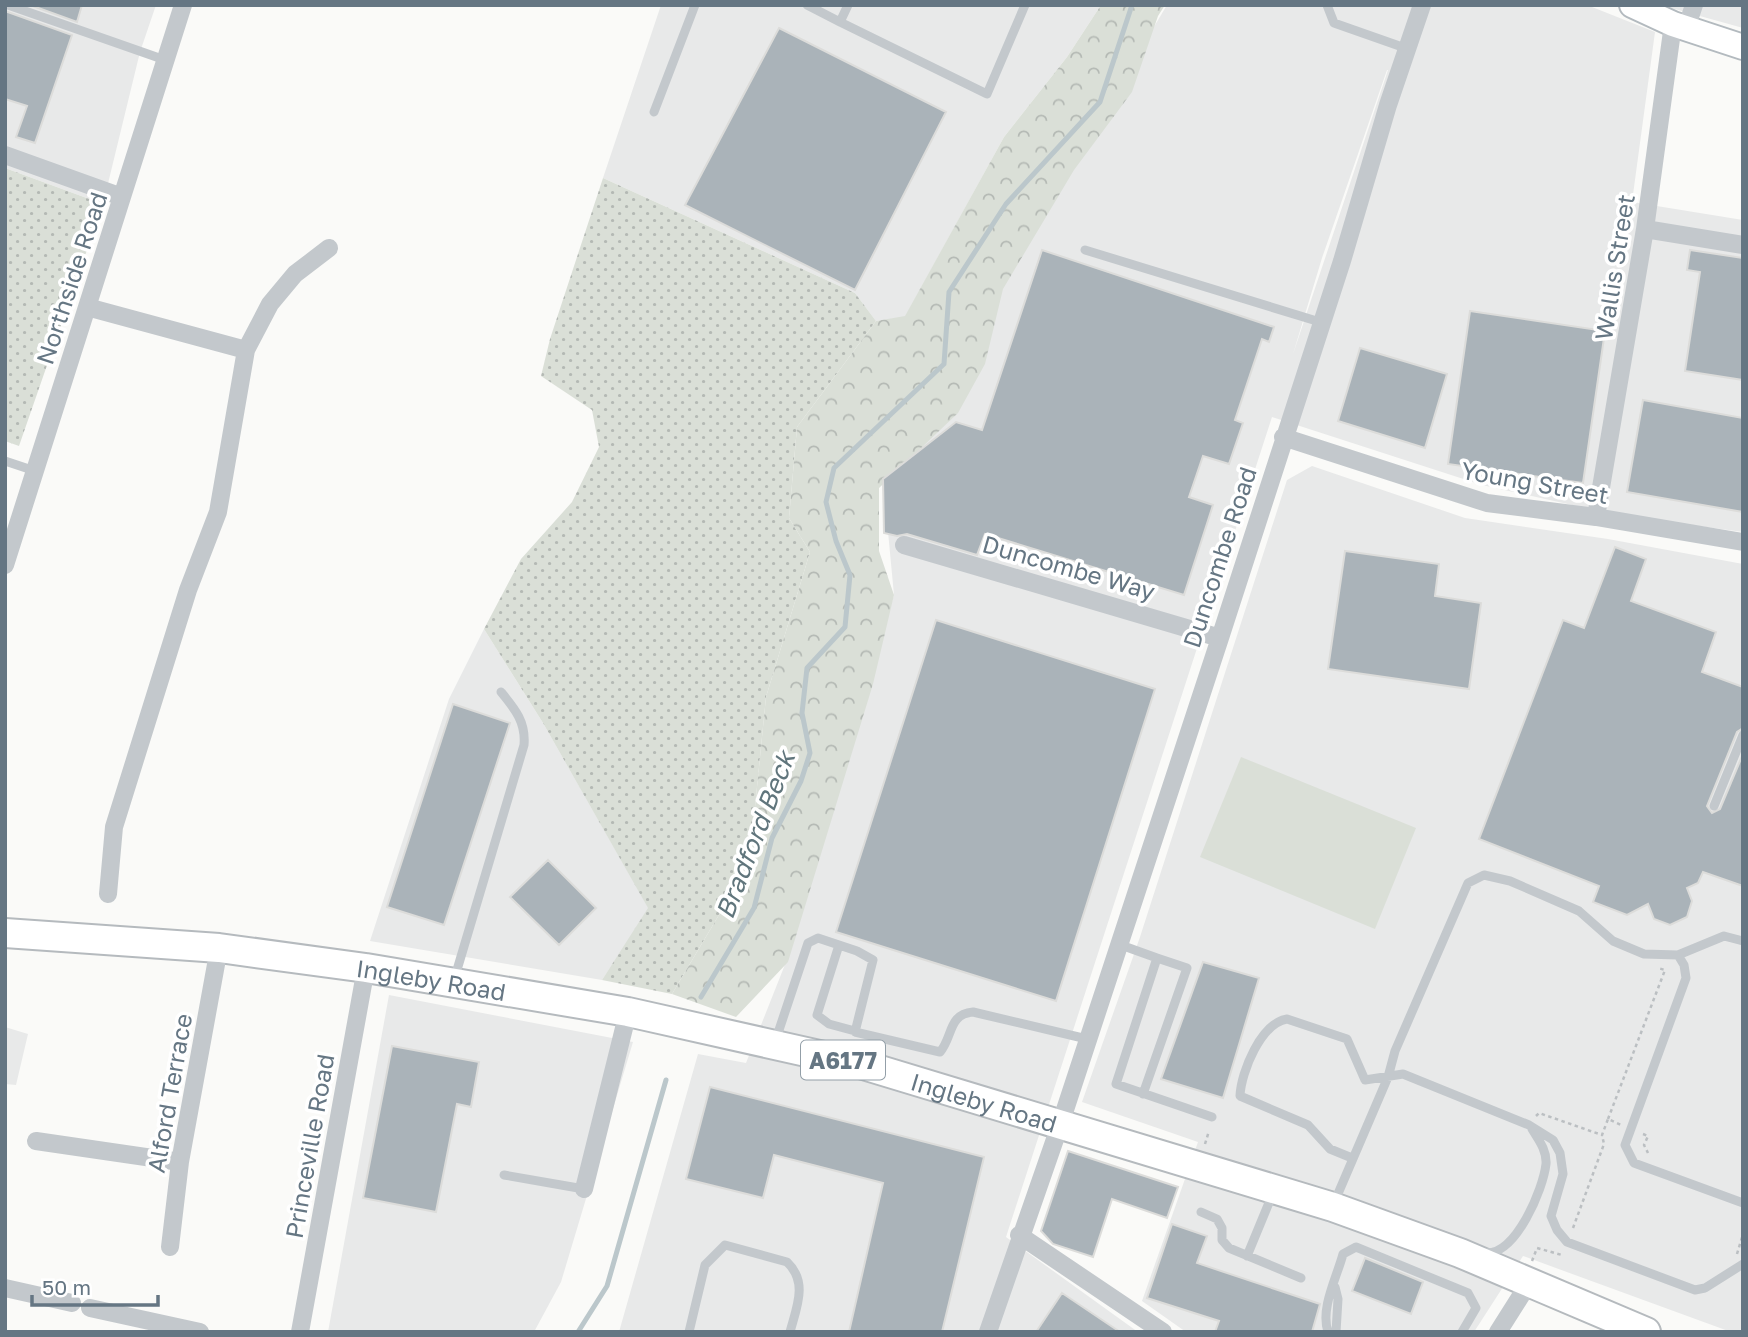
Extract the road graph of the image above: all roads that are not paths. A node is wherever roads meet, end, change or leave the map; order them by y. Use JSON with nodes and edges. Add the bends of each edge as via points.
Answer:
{"nodes":[{"id":1,"x":8,"y":5,"type":"edge"},
{"id":2,"x":183,"y":5,"type":"edge"},
{"id":3,"x":695,"y":5,"type":"edge"},
{"id":4,"x":807,"y":5,"type":"edge"},
{"id":5,"x":848,"y":5,"type":"edge"},
{"id":6,"x":1025,"y":5,"type":"edge"},
{"id":7,"x":1326,"y":5,"type":"edge"},
{"id":8,"x":1422,"y":5,"type":"edge"},
{"id":9,"x":1632,"y":5,"type":"edge"},
{"id":10,"x":1694,"y":5,"type":"edge"},
{"id":11,"x":840,"y":22,"type":"junction"},
{"id":12,"x":1679,"y":26,"type":"junction"},
{"id":13,"x":1743,"y":47,"type":"edge"},
{"id":14,"x":1408,"y":49,"type":"junction"},
{"id":15,"x":165,"y":60,"type":"junction"},
{"id":16,"x":654,"y":113,"type":"dead end"},
{"id":17,"x":5,"y":155,"type":"edge"},
{"id":18,"x":122,"y":197,"type":"junction"},
{"id":19,"x":1645,"y":229,"type":"junction"},
{"id":20,"x":1743,"y":245,"type":"edge"},
{"id":21,"x":329,"y":248,"type":"dead end"},
{"id":22,"x":1085,"y":250,"type":"dead end"},
{"id":23,"x":87,"y":307,"type":"junction"},
{"id":24,"x":1321,"y":322,"type":"junction"},
{"id":25,"x":246,"y":350,"type":"junction"},
{"id":26,"x":1283,"y":437,"type":"junction"},
{"id":27,"x":5,"y":461,"type":"edge"},
{"id":28,"x":35,"y":471,"type":"junction"},
{"id":29,"x":1596,"y":517,"type":"junction"},
{"id":30,"x":1743,"y":542,"type":"edge"},
{"id":31,"x":904,"y":545,"type":"dead end"},
{"id":32,"x":5,"y":565,"type":"edge"},
{"id":33,"x":1220,"y":638,"type":"junction"},
{"id":34,"x":501,"y":692,"type":"dead end"},
{"id":35,"x":1743,"y":735,"type":"edge"},
{"id":36,"x":1714,"y":806,"type":"dead end"},
{"id":37,"x":108,"y":894,"type":"dead end"},
{"id":38,"x":5,"y":933,"type":"edge"},
{"id":39,"x":1743,"y":942,"type":"edge"},
{"id":40,"x":1118,"y":944,"type":"junction"},
{"id":41,"x":839,"y":945,"type":"junction"},
{"id":42,"x":219,"y":948,"type":"junction"},
{"id":43,"x":1678,"y":955,"type":"junction"},
{"id":44,"x":1157,"y":958,"type":"junction"},
{"id":45,"x":366,"y":968,"type":"junction"},
{"id":46,"x":454,"y":982,"type":"junction"},
{"id":47,"x":628,"y":1012,"type":"junction"},
{"id":48,"x":855,"y":1031,"type":"junction"},
{"id":49,"x":1087,"y":1039,"type":"junction"},
{"id":50,"x":774,"y":1043,"type":"junction"},
{"id":51,"x":1388,"y":1077,"type":"junction"},
{"id":52,"x":1143,"y":1094,"type":"junction"},
{"id":53,"x":1212,"y":1117,"type":"road end"},
{"id":54,"x":1061,"y":1122,"type":"junction"},
{"id":55,"x":1529,"y":1125,"type":"junction"},
{"id":56,"x":36,"y":1141,"type":"dead end"},
{"id":57,"x":1352,"y":1158,"type":"junction"},
{"id":58,"x":180,"y":1162,"type":"junction"},
{"id":59,"x":504,"y":1175,"type":"dead end"},
{"id":60,"x":1275,"y":1188,"type":"junction"},
{"id":61,"x":584,"y":1189,"type":"joint"},
{"id":62,"x":1743,"y":1203,"type":"edge"},
{"id":63,"x":1333,"y":1207,"type":"junction"},
{"id":64,"x":1201,"y":1212,"type":"dead end"},
{"id":65,"x":1019,"y":1235,"type":"junction"},
{"id":66,"x":170,"y":1247,"type":"dead end"},
{"id":67,"x":1460,"y":1253,"type":"junction"},
{"id":68,"x":1247,"y":1256,"type":"junction"},
{"id":69,"x":1743,"y":1264,"type":"edge"},
{"id":70,"x":1301,"y":1278,"type":"dead end"},
{"id":71,"x":1527,"y":1282,"type":"junction"},
{"id":72,"x":1335,"y":1287,"type":"junction"},
{"id":73,"x":5,"y":1288,"type":"edge"},
{"id":74,"x":72,"y":1303,"type":"dead end"},
{"id":75,"x":90,"y":1308,"type":"dead end"},
{"id":76,"x":132,"y":1325,"type":"edge"},
{"id":77,"x":200,"y":1332,"type":"edge"},
{"id":78,"x":300,"y":1332,"type":"edge"},
{"id":79,"x":689,"y":1332,"type":"edge"},
{"id":80,"x":790,"y":1332,"type":"edge"},
{"id":81,"x":988,"y":1332,"type":"edge"},
{"id":82,"x":1163,"y":1332,"type":"edge"},
{"id":83,"x":1328,"y":1332,"type":"edge"},
{"id":84,"x":1336,"y":1332,"type":"edge"},
{"id":85,"x":1462,"y":1332,"type":"edge"},
{"id":86,"x":1498,"y":1332,"type":"edge"},
{"id":87,"x":1646,"y":1332,"type":"edge"}],
"edges":[{"from":1,"to":15,"type":"lane"},
{"from":2,"to":15,"type":"street","name":"Northside Road"},
{"from":3,"to":16,"type":"lane"},
{"from":4,"to":11,"type":"lane"},
{"from":5,"to":11,"type":"lane"},
{"from":6,"to":11,"type":"lane","via":[[987,94]]},
{"from":7,"to":14,"type":"lane","via":[[1334,23]]},
{"from":8,"to":14,"type":"street","name":"Duncombe Road"},
{"from":9,"to":12,"type":"street"},
{"from":10,"to":12,"type":"street","name":"Wallis Street"},
{"from":12,"to":13,"type":"street"},
{"from":12,"to":19,"type":"street","name":"Wallis Street"},
{"from":14,"to":24,"type":"street","name":"Duncombe Road"},
{"from":15,"to":18,"type":"street","name":"Northside Road"},
{"from":17,"to":18,"type":"street"},
{"from":18,"to":23,"type":"street","name":"Northside Road"},
{"from":19,"to":20,"type":"street"},
{"from":19,"to":29,"type":"street","name":"Wallis Street"},
{"from":21,"to":25,"type":"street","via":[[295,274],[270,304]]},
{"from":22,"to":24,"type":"lane"},
{"from":23,"to":25,"type":"street"},
{"from":23,"to":28,"type":"street","name":"Northside Road"},
{"from":24,"to":26,"type":"street","name":"Duncombe Road"},
{"from":25,"to":37,"type":"street","via":[[218,513],[188,590],[114,827]]},
{"from":26,"to":29,"type":"street","name":"Young Street","via":[[1487,503]]},
{"from":26,"to":33,"type":"street","name":"Duncombe Road"},
{"from":27,"to":28,"type":"lane"},
{"from":28,"to":32,"type":"street","name":"Northside Road"},
{"from":29,"to":30,"type":"street","name":"Young Street"},
{"from":31,"to":33,"type":"street","name":"Duncombe Way"},
{"from":33,"to":40,"type":"street","name":"Duncombe Road"},
{"from":34,"to":46,"type":"lane","via":[[521,719],[524,744]]},
{"from":35,"to":36,"type":"lane"},
{"from":38,"to":42,"type":"main road","name":"Ingleby Road","number":"A6177"},
{"from":39,"to":43,"type":"lane","via":[[1724,936]]},
{"from":40,"to":44,"type":"lane"},
{"from":40,"to":49,"type":"street","name":"Duncombe Road"},
{"from":41,"to":48,"type":"lane","via":[[875,963]]},
{"from":41,"to":48,"type":"lane","via":[[817,1015],[829,1024]]},
{"from":41,"to":50,"type":"lane","via":[[818,938],[808,943]]},
{"from":42,"to":45,"type":"main road","name":"Ingleby Road","number":"A6177"},
{"from":42,"to":58,"type":"street","name":"Alford Terrace"},
{"from":43,"to":51,"type":"lane","via":[[1644,954],[1613,941],[1579,911],[1510,881],[1484,875],[1468,883]]},
{"from":43,"to":62,"type":"lane","via":[[1686,978],[1625,1145],[1634,1163]]},
{"from":44,"to":52,"type":"lane","via":[[1116,1084]]},
{"from":44,"to":52,"type":"lane","via":[[1187,968]]},
{"from":45,"to":46,"type":"main road","name":"Ingleby Road","number":"A6177"},
{"from":45,"to":78,"type":"street","name":"Princeville Road"},
{"from":46,"to":47,"type":"main road","name":"Ingleby Road","number":"A6177"},
{"from":47,"to":50,"type":"main road","name":"Ingleby Road","number":"A6177"},
{"from":47,"to":61,"type":"street"},
{"from":48,"to":49,"type":"lane","via":[[940,1052],[954,1020],[972,1012]]},
{"from":49,"to":54,"type":"street","name":"Duncombe Road"},
{"from":50,"to":54,"type":"main road","name":"Ingleby Road","number":"A6177"},
{"from":51,"to":55,"type":"lane","via":[[1403,1074]]},
{"from":51,"to":57,"type":"lane"},
{"from":51,"to":57,"type":"lane","via":[[1365,1080],[1347,1039],[1287,1019],[1268,1027],[1261,1036],[1240,1096],[1308,1125],[1330,1149]]},
{"from":52,"to":53,"type":"lane"},
{"from":54,"to":60,"type":"main road","name":"Ingleby Road","number":"A6177"},
{"from":54,"to":65,"type":"street","name":"Duncombe Road"},
{"from":55,"to":67,"type":"lane","via":[[1543,1147],[1546,1163],[1517,1236],[1496,1254]]},
{"from":55,"to":69,"type":"lane","via":[[1553,1140],[1560,1153],[1563,1174],[1551,1216],[1556,1230],[1572,1244],[1695,1290]]},
{"from":56,"to":58,"type":"street"},
{"from":57,"to":63,"type":"lane"},
{"from":58,"to":66,"type":"street","name":"Alford Terrace"},
{"from":59,"to":61,"type":"lane"},
{"from":60,"to":63,"type":"main road","name":"Ingleby Road","number":"A6177"},
{"from":60,"to":68,"type":"lane"},
{"from":63,"to":67,"type":"main road","name":"Ingleby Road","number":"A6177"},
{"from":64,"to":68,"type":"lane","via":[[1217,1219],[1228,1248]]},
{"from":65,"to":81,"type":"street","name":"Duncombe Road"},
{"from":65,"to":82,"type":"street"},
{"from":67,"to":71,"type":"main road","name":"Ingleby Road","number":"A6177"},
{"from":68,"to":70,"type":"lane"},
{"from":71,"to":86,"type":"street"},
{"from":71,"to":87,"type":"main road","name":"Ingleby Road","number":"A6177"},
{"from":72,"to":83,"type":"lane","via":[[1329,1296]]},
{"from":72,"to":84,"type":"lane"},
{"from":72,"to":85,"type":"lane","via":[[1343,1254],[1356,1247],[1468,1293],[1476,1308]]},
{"from":73,"to":74,"type":"street"},
{"from":75,"to":76,"type":"street"},
{"from":76,"to":77,"type":"street"},
{"from":79,"to":80,"type":"lane","via":[[705,1265],[725,1245],[787,1262],[794,1269],[800,1284]]}]}
